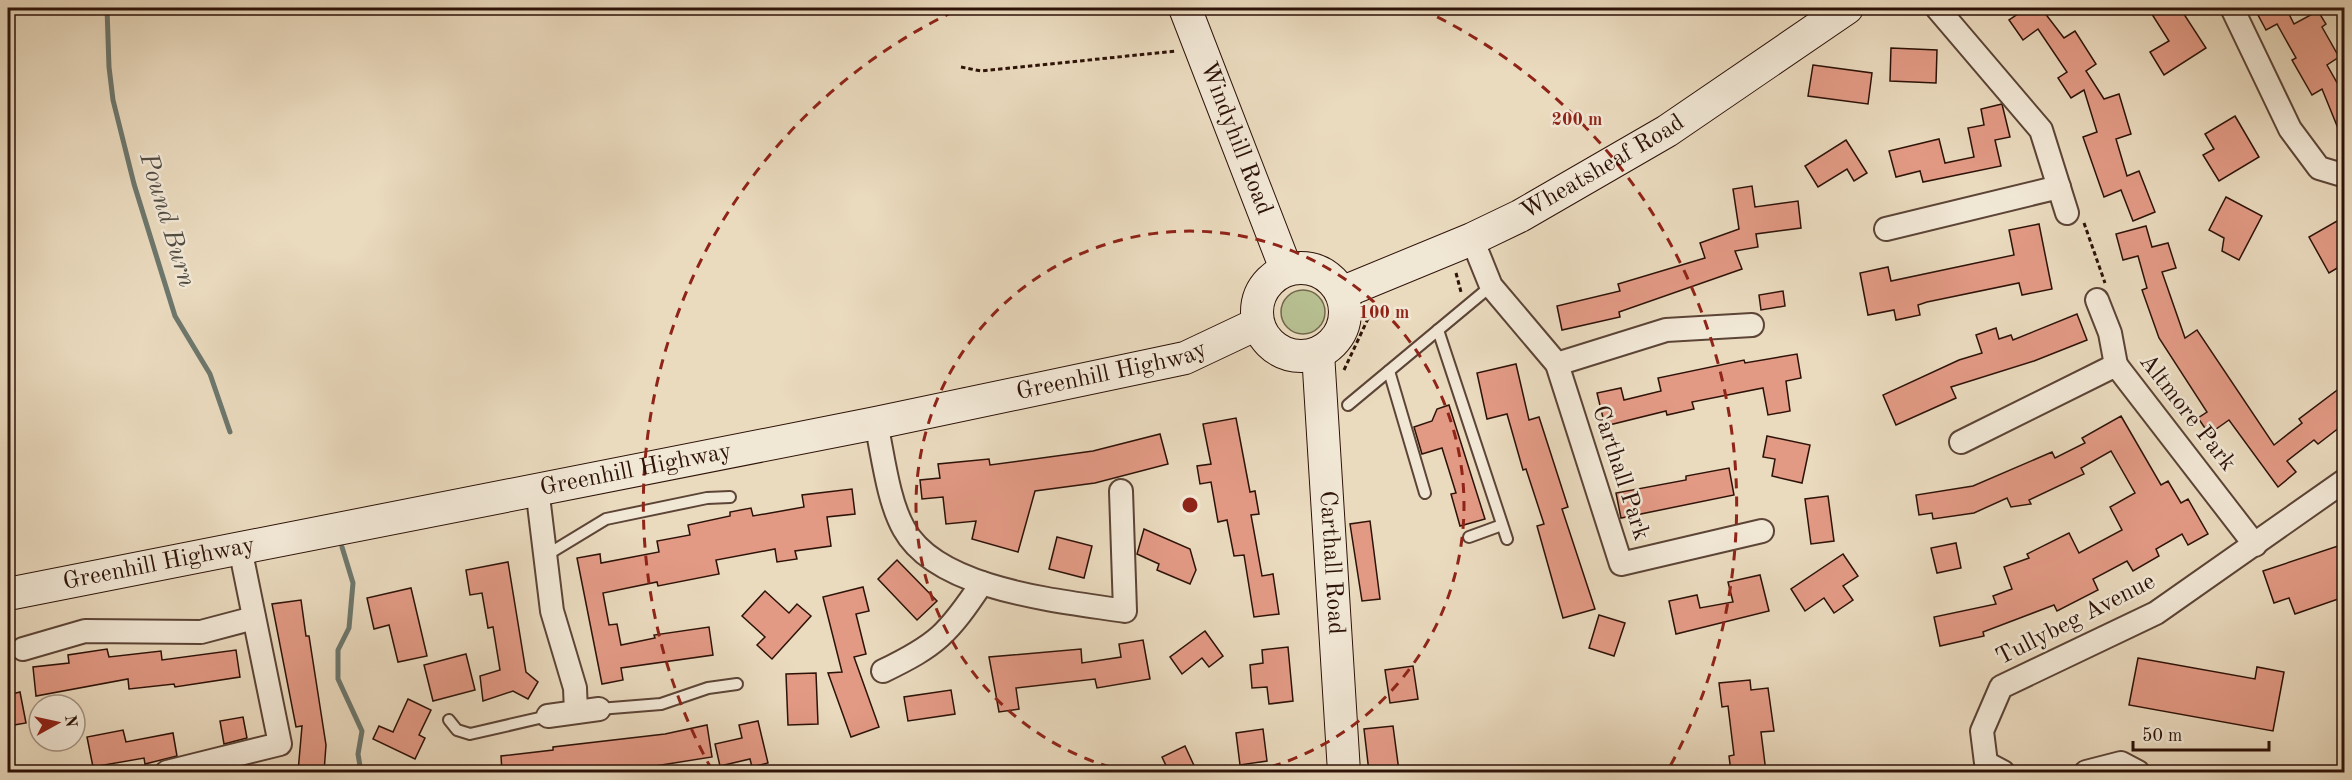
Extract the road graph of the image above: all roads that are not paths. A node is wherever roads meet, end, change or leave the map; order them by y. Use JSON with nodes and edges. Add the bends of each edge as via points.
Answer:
{"nodes":[{"id":1,"x":1185,"y":8,"type":"edge"},
{"id":2,"x":1847,"y":8,"type":"edge"},
{"id":3,"x":1937,"y":8,"type":"edge"},
{"id":4,"x":2232,"y":8,"type":"edge"},
{"id":5,"x":2340,"y":174,"type":"dead end"},
{"id":6,"x":2059,"y":187,"type":"junction"},
{"id":7,"x":2067,"y":213,"type":"road end"},
{"id":8,"x":1886,"y":229,"type":"dead end"},
{"id":9,"x":1472,"y":239,"type":"junction"},
{"id":10,"x":1286,"y":269,"type":"junction"},
{"id":11,"x":1491,"y":286,"type":"junction"},
{"id":12,"x":1341,"y":293,"type":"junction"},
{"id":13,"x":2097,"y":300,"type":"road end"},
{"id":14,"x":1257,"y":324,"type":"junction"},
{"id":15,"x":1752,"y":325,"type":"dead end"},
{"id":16,"x":1438,"y":330,"type":"junction"},
{"id":17,"x":1318,"y":353,"type":"junction"},
{"id":18,"x":1557,"y":363,"type":"junction"},
{"id":19,"x":2116,"y":365,"type":"junction"},
{"id":20,"x":1389,"y":371,"type":"junction"},
{"id":21,"x":1348,"y":405,"type":"dead end"},
{"id":22,"x":876,"y":423,"type":"junction"},
{"id":23,"x":1961,"y":442,"type":"dead end"},
{"id":24,"x":2344,"y":481,"type":"edge"},
{"id":25,"x":537,"y":488,"type":"junction"},
{"id":26,"x":1120,"y":491,"type":"dead end"},
{"id":27,"x":1425,"y":493,"type":"dead end"},
{"id":28,"x":730,"y":497,"type":"dead end"},
{"id":29,"x":1503,"y":525,"type":"junction"},
{"id":30,"x":1762,"y":531,"type":"dead end"},
{"id":31,"x":1469,"y":537,"type":"dead end"},
{"id":32,"x":1507,"y":539,"type":"dead end"},
{"id":33,"x":2255,"y":545,"type":"junction"},
{"id":34,"x":240,"y":548,"type":"junction"},
{"id":35,"x":544,"y":557,"type":"junction"},
{"id":36,"x":982,"y":584,"type":"junction"},
{"id":37,"x":8,"y":594,"type":"edge"},
{"id":38,"x":254,"y":618,"type":"junction"},
{"id":39,"x":23,"y":649,"type":"dead end"},
{"id":40,"x":892,"y":659,"type":"dead end"},
{"id":41,"x":737,"y":684,"type":"dead end"},
{"id":42,"x":599,"y":709,"type":"joint"},
{"id":43,"x":576,"y":712,"type":"junction"},
{"id":44,"x":548,"y":716,"type":"joint"},
{"id":45,"x":449,"y":720,"type":"dead end"},
{"id":46,"x":167,"y":772,"type":"edge"},
{"id":47,"x":1344,"y":772,"type":"edge"},
{"id":48,"x":2003,"y":772,"type":"edge"},
{"id":49,"x":2086,"y":772,"type":"edge"},
{"id":50,"x":2138,"y":772,"type":"edge"}],
"edges":[{"from":1,"to":10,"type":"main road","name":"Windyhill Road"},
{"from":2,"to":9,"type":"main road","name":"Wheatsheaf Road","via":[[1667,131],[1520,216]]},
{"from":3,"to":6,"type":"street","via":[[2041,130]]},
{"from":4,"to":5,"type":"street","via":[[2290,129],[2319,168]]},
{"from":6,"to":7,"type":"street"},
{"from":6,"to":8,"type":"street"},
{"from":9,"to":11,"type":"street","name":"Carthall Park"},
{"from":9,"to":12,"type":"main road","name":"Wheatsheaf Road"},
{"from":10,"to":12,"type":"main road","via":[[1312,268],[1334,282]]},
{"from":10,"to":14,"type":"main road","via":[[1264,285],[1256,311]]},
{"from":11,"to":16,"type":"lane"},
{"from":11,"to":18,"type":"street","name":"Carthall Park"},
{"from":12,"to":17,"type":"main road","via":[[1344,321],[1339,334]]},
{"from":13,"to":19,"type":"street","via":[[2110,333]]},
{"from":14,"to":17,"type":"main road","via":[[1264,338],[1282,352],[1304,357]]},
{"from":14,"to":22,"type":"main road","name":"Greenhill Highway","via":[[1185,358]]},
{"from":15,"to":18,"type":"street","via":[[1666,330]]},
{"from":16,"to":20,"type":"lane"},
{"from":16,"to":29,"type":"lane"},
{"from":17,"to":47,"type":"main road","name":"Carthall Road"},
{"from":18,"to":30,"type":"street","name":"Carthall Park","via":[[1621,564]]},
{"from":19,"to":23,"type":"street","name":"Altmore Park"},
{"from":19,"to":33,"type":"street","name":"Altmore Park"},
{"from":20,"to":21,"type":"lane"},
{"from":20,"to":27,"type":"lane"},
{"from":22,"to":25,"type":"main road","name":"Greenhill Highway"},
{"from":22,"to":36,"type":"street","via":[[904,530],[920,549],[946,568]]},
{"from":24,"to":33,"type":"street","name":"Tullybeg Avenue"},
{"from":25,"to":34,"type":"main road","name":"Greenhill Highway"},
{"from":25,"to":35,"type":"street"},
{"from":26,"to":36,"type":"street","via":[[1125,611]]},
{"from":28,"to":35,"type":"lane","via":[[707,498],[606,519]]},
{"from":29,"to":31,"type":"lane"},
{"from":29,"to":32,"type":"lane"},
{"from":33,"to":48,"type":"street","name":"Tullybeg Avenue","via":[[2156,613],[2001,687],[1982,731],[1986,763]]},
{"from":34,"to":37,"type":"main road","name":"Greenhill Highway"},
{"from":34,"to":38,"type":"street"},
{"from":35,"to":43,"type":"street","via":[[552,611],[575,688]]},
{"from":36,"to":40,"type":"street","via":[[947,632],[929,648]]},
{"from":38,"to":39,"type":"street","via":[[201,632],[85,631]]},
{"from":38,"to":46,"type":"street","via":[[280,744]]},
{"from":41,"to":42,"type":"lane","via":[[708,688],[661,704]]},
{"from":42,"to":43,"type":"street"},
{"from":43,"to":44,"type":"street"},
{"from":44,"to":45,"type":"lane","via":[[470,734],[457,730]]},
{"from":49,"to":50,"type":"street","via":[[2121,763]]}]}
